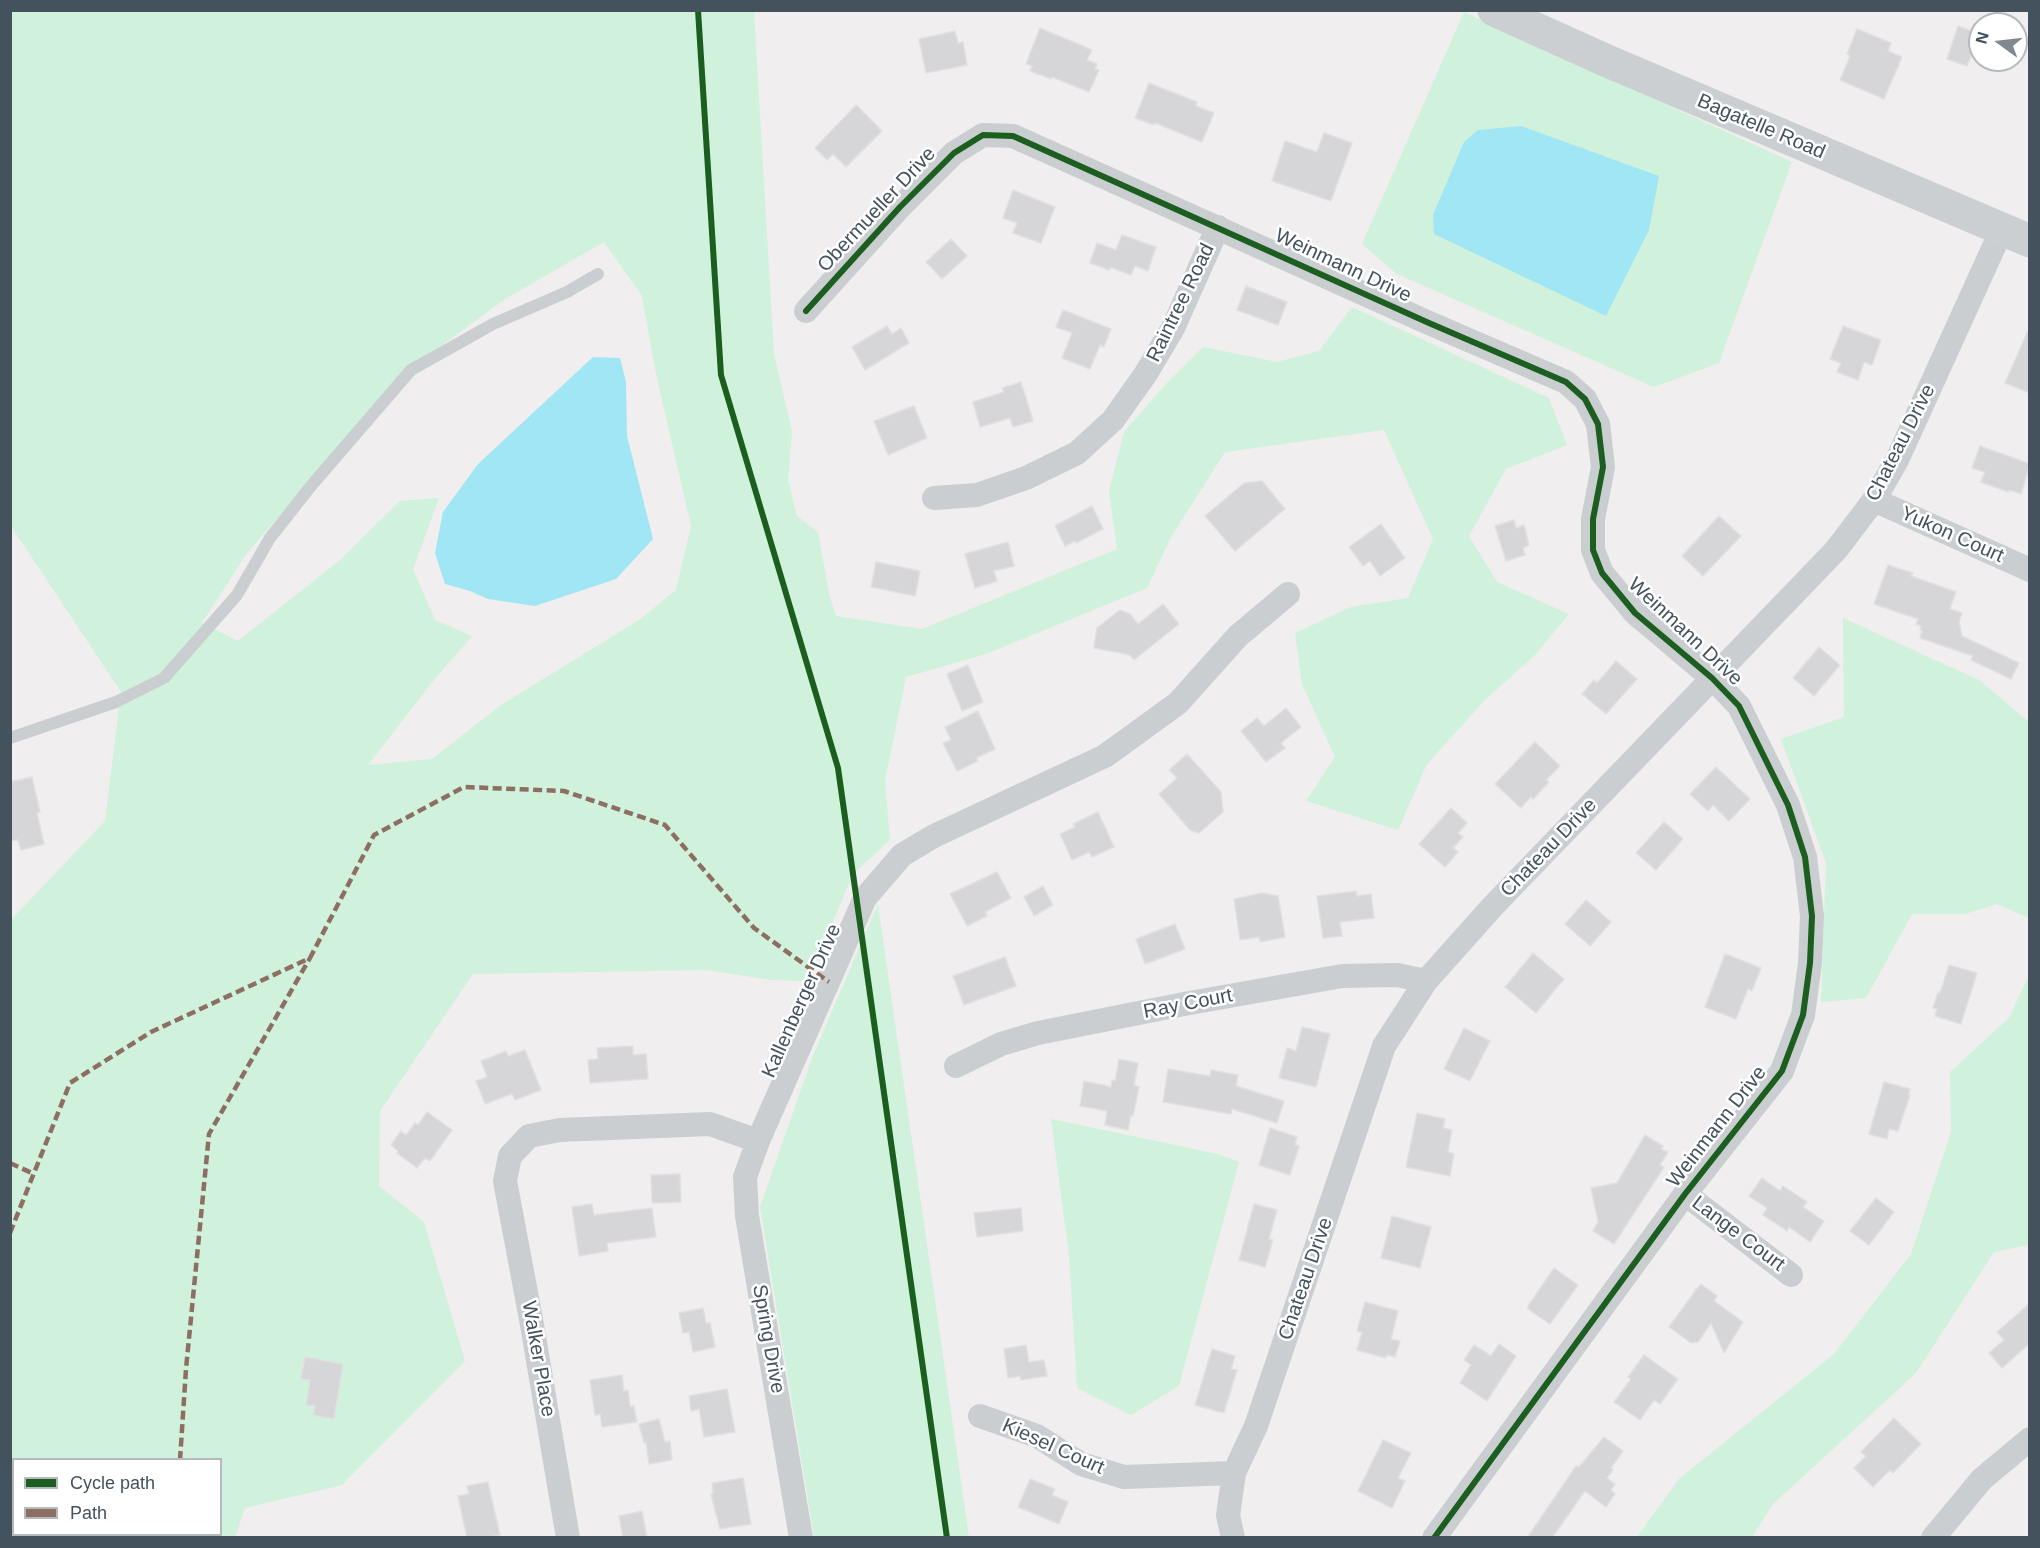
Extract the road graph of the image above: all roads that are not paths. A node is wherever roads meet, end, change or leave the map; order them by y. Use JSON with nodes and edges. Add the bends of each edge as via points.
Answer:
{"nodes":[{"id":1,"x":1494,"y":10,"type":"edge"},
{"id":2,"x":1013,"y":136,"type":"joint"},
{"id":3,"x":1218,"y":227,"type":"junction"},
{"id":4,"x":2016,"y":235,"type":"edge"},
{"id":5,"x":598,"y":274,"type":"dead end"},
{"id":6,"x":806,"y":311,"type":"dead end"},
{"id":7,"x":934,"y":498,"type":"dead end"},
{"id":8,"x":1874,"y":500,"type":"junction"},
{"id":9,"x":2030,"y":570,"type":"edge"},
{"id":10,"x":1288,"y":594,"type":"dead end"},
{"id":11,"x":1712,"y":678,"type":"junction"},
{"id":12,"x":10,"y":738,"type":"edge"},
{"id":13,"x":1426,"y":981,"type":"junction"},
{"id":14,"x":956,"y":1066,"type":"dead end"},
{"id":15,"x":758,"y":1141,"type":"junction"},
{"id":16,"x":1685,"y":1194,"type":"junction"},
{"id":17,"x":1791,"y":1275,"type":"dead end"},
{"id":18,"x":980,"y":1416,"type":"dead end"},
{"id":19,"x":2030,"y":1439,"type":"edge"},
{"id":20,"x":1234,"y":1473,"type":"junction"},
{"id":21,"x":567,"y":1538,"type":"edge"},
{"id":22,"x":801,"y":1538,"type":"edge"},
{"id":23,"x":1233,"y":1538,"type":"edge"},
{"id":24,"x":1434,"y":1538,"type":"edge"},
{"id":25,"x":1933,"y":1538,"type":"edge"}],
"edges":[{"from":1,"to":4,"type":"street","name":"Bagatelle Road"},
{"from":2,"to":3,"type":"street","name":"Weinmann Drive"},
{"from":2,"to":6,"type":"street","name":"Obermueller Drive","via":[[983,135],[954,153]]},
{"from":3,"to":7,"type":"street","name":"Raintree Road","via":[[1173,328],[1113,420],[1077,453],[1026,478],[977,495]]},
{"from":3,"to":11,"type":"street","name":"Weinmann Drive","via":[[1566,382],[1585,399],[1598,424],[1604,467],[1593,519],[1593,550],[1602,573],[1635,613]]},
{"from":4,"to":8,"type":"street","name":"Chateau Drive"},
{"from":5,"to":12,"type":"lane","via":[[493,324],[411,370],[311,486],[270,538],[237,595],[164,678],[116,702]]},
{"from":8,"to":9,"type":"street","name":"Yukon Court"},
{"from":8,"to":11,"type":"street","name":"Chateau Drive","via":[[1836,550]]},
{"from":10,"to":15,"type":"street","name":"Kallenberger Drive","via":[[1238,636],[1178,703],[1105,756],[934,836],[902,855],[865,898]]},
{"from":11,"to":13,"type":"street","name":"Chateau Drive"},
{"from":11,"to":16,"type":"street","name":"Weinmann Drive","via":[[1739,706],[1788,805],[1805,857],[1812,916],[1810,963],[1803,1015],[1782,1071]]},
{"from":13,"to":14,"type":"street","name":"Ray Court","via":[[1396,975],[1342,976],[1184,1004],[1038,1033],[1001,1044]]},
{"from":13,"to":20,"type":"street","name":"Chateau Drive","via":[[1384,1046],[1256,1426]]},
{"from":15,"to":21,"type":"street","name":"Walker Place","via":[[710,1124],[560,1130],[529,1136],[510,1156],[505,1181]]},
{"from":15,"to":22,"type":"street","name":"Spring Drive","via":[[745,1177],[747,1216]]},
{"from":16,"to":17,"type":"street","name":"Lange Court"},
{"from":16,"to":24,"type":"street","name":"Weinmann Drive"},
{"from":18,"to":20,"type":"street","name":"Kiesel Court","via":[[1037,1436],[1081,1464],[1124,1477]]},
{"from":19,"to":25,"type":"street","via":[[1982,1479]]},
{"from":20,"to":23,"type":"street","name":"Chateau Drive","via":[[1228,1515]]}]}
